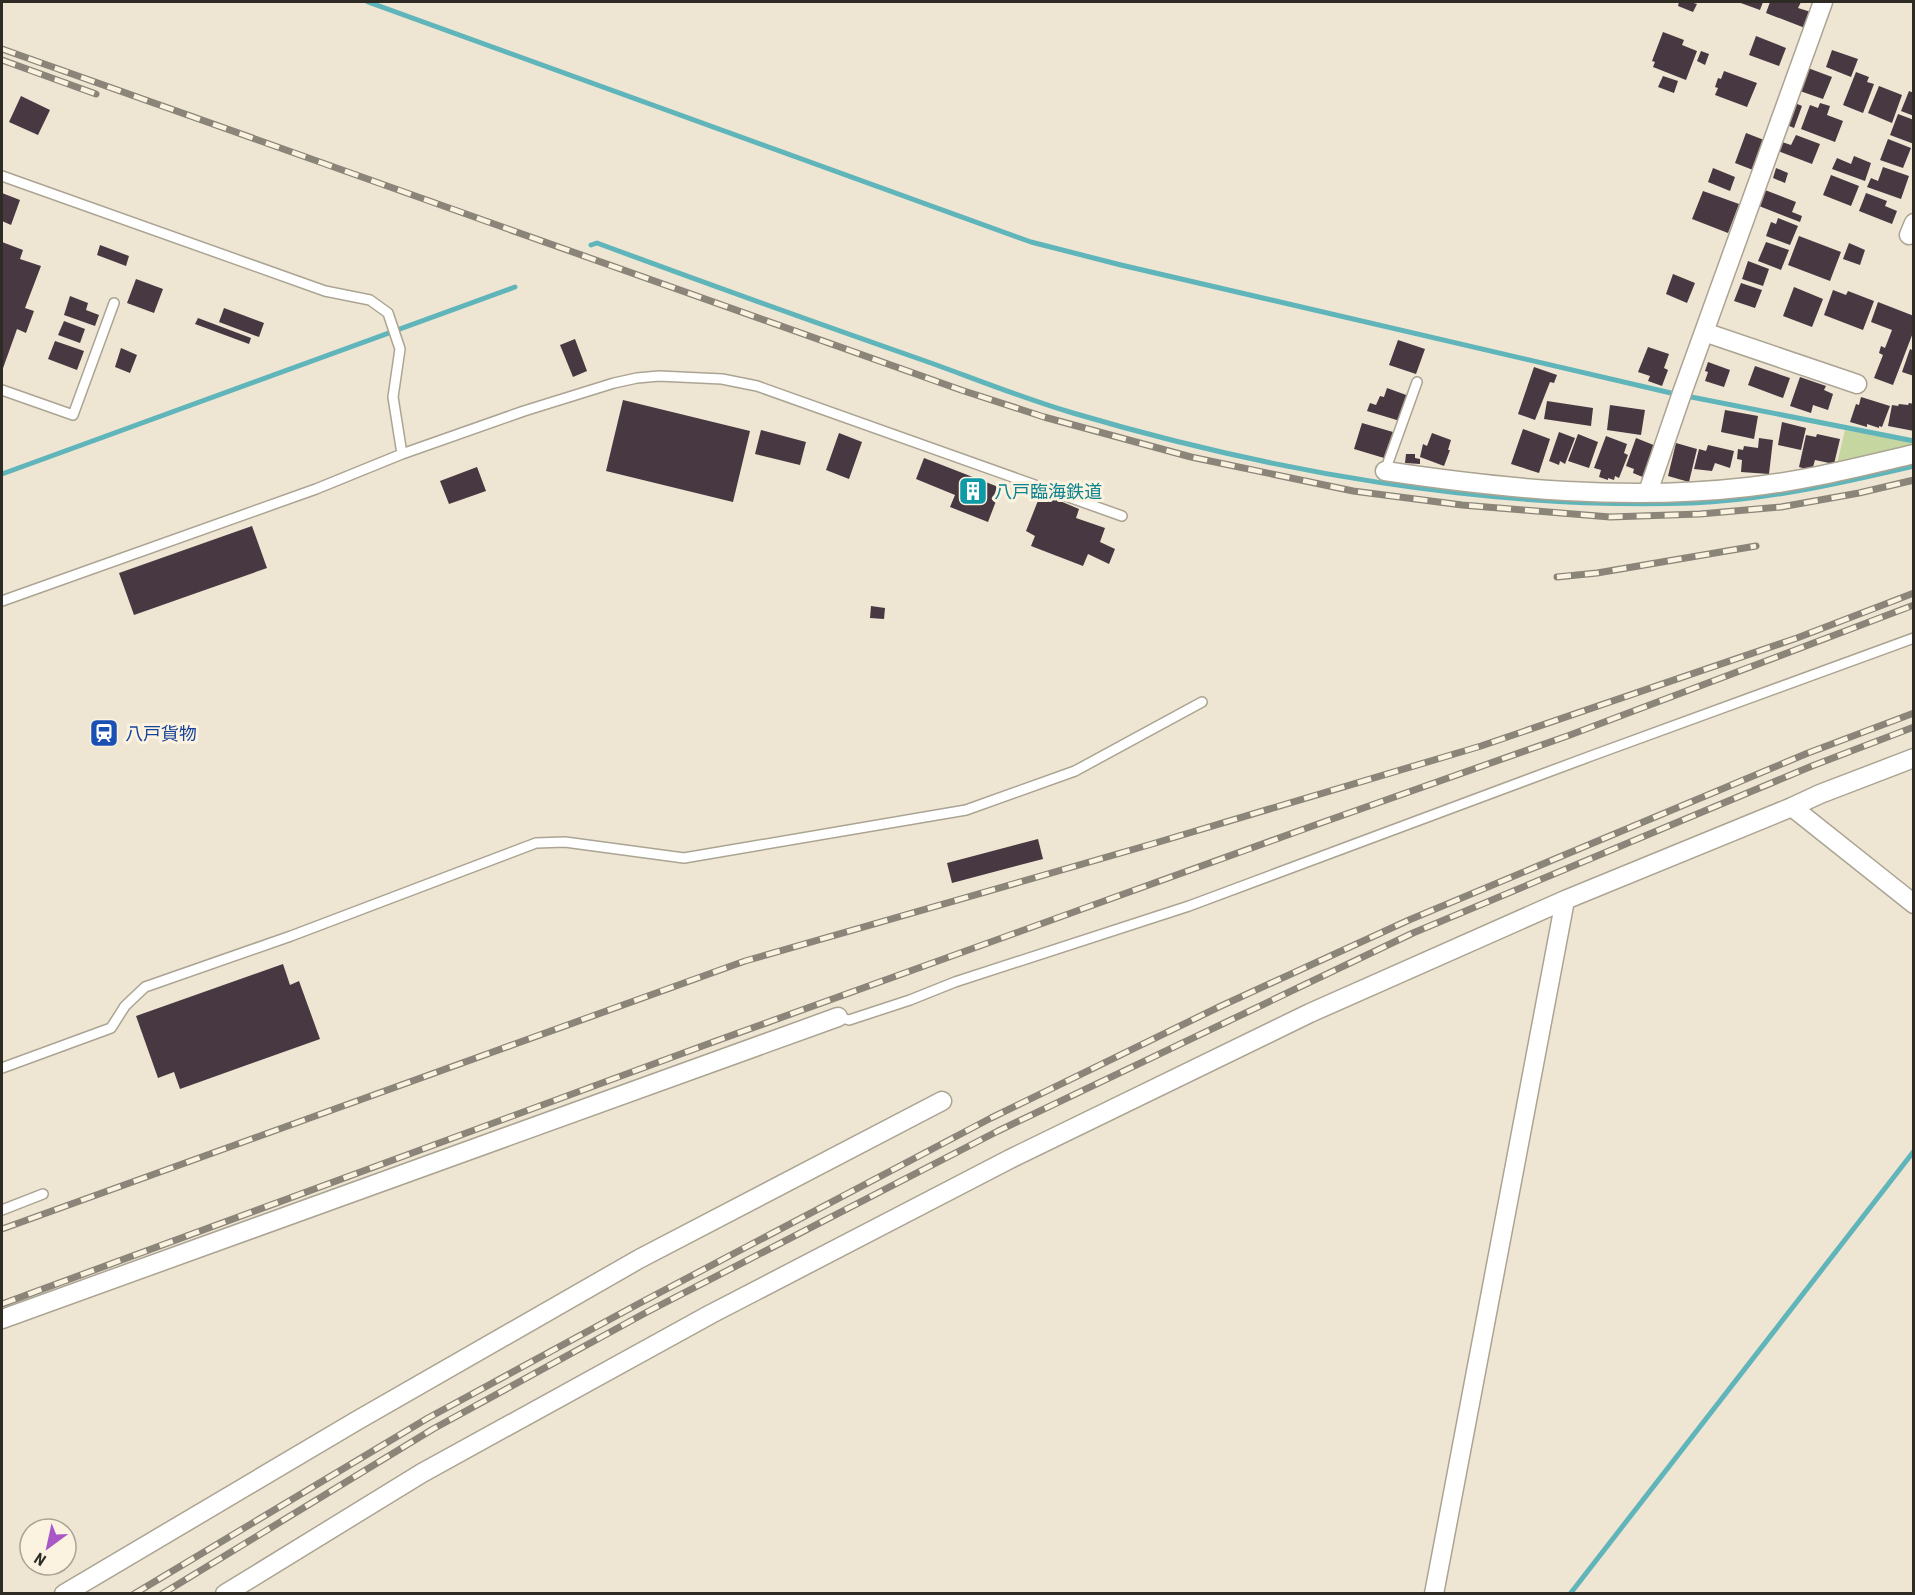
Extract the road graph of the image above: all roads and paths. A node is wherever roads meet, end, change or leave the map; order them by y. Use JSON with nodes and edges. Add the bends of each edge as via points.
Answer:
{"nodes":[{"id":1,"x":1823,"y":2,"type":"edge"},
{"id":2,"x":2,"y":176,"type":"edge"},
{"id":3,"x":114,"y":303,"type":"dead end"},
{"id":4,"x":1704,"y":332,"type":"junction"},
{"id":5,"x":1417,"y":382,"type":"dead end"},
{"id":6,"x":1857,"y":384,"type":"dead end"},
{"id":7,"x":2,"y":390,"type":"edge"},
{"id":8,"x":402,"y":454,"type":"junction"},
{"id":9,"x":1914,"y":454,"type":"edge"},
{"id":10,"x":1385,"y":471,"type":"joint"},
{"id":11,"x":1648,"y":492,"type":"junction"},
{"id":12,"x":1122,"y":516,"type":"dead end"},
{"id":13,"x":2,"y":601,"type":"edge"},
{"id":14,"x":1914,"y":638,"type":"edge"},
{"id":15,"x":1203,"y":702,"type":"dead end"},
{"id":16,"x":1914,"y":758,"type":"edge"},
{"id":17,"x":1792,"y":807,"type":"junction"},
{"id":18,"x":1565,"y":900,"type":"junction"},
{"id":19,"x":1914,"y":904,"type":"edge"},
{"id":20,"x":838,"y":1017,"type":"joint"},
{"id":21,"x":2,"y":1068,"type":"edge"},
{"id":22,"x":942,"y":1101,"type":"dead end"},
{"id":23,"x":43,"y":1194,"type":"dead end"},
{"id":24,"x":2,"y":1210,"type":"edge"},
{"id":25,"x":2,"y":1319,"type":"edge"},
{"id":26,"x":64,"y":1593,"type":"edge"},
{"id":27,"x":225,"y":1593,"type":"edge"},
{"id":28,"x":1434,"y":1593,"type":"edge"}],
"edges":[{"from":1,"to":4,"type":"street"},
{"from":2,"to":8,"type":"lane","via":[[325,291],[370,300],[388,313],[400,349],[393,397]]},
{"from":3,"to":7,"type":"lane","via":[[74,415]]},
{"from":4,"to":6,"type":"street"},
{"from":4,"to":11,"type":"street"},
{"from":5,"to":10,"type":"lane"},
{"from":8,"to":12,"type":"lane","via":[[614,383],[659,376],[722,379],[757,386]]},
{"from":8,"to":13,"type":"lane","via":[[316,489]]},
{"from":9,"to":11,"type":"street","via":[[1822,476],[1758,486]]},
{"from":10,"to":11,"type":"street","via":[[1544,490]]},
{"from":14,"to":20,"type":"lane","via":[[1189,906],[849,1020]]},
{"from":15,"to":21,"type":"lane","via":[[1075,771],[966,810],[684,858],[565,842],[536,843],[145,987],[125,1006],[111,1028]]},
{"from":16,"to":17,"type":"street"},
{"from":17,"to":18,"type":"street"},
{"from":17,"to":19,"type":"street"},
{"from":18,"to":27,"type":"street","via":[[1310,1012],[1010,1159],[711,1314],[443,1461]]},
{"from":18,"to":28,"type":"street"},
{"from":20,"to":25,"type":"street"},
{"from":22,"to":26,"type":"street","via":[[639,1259]]},
{"from":23,"to":24,"type":"lane"}]}
